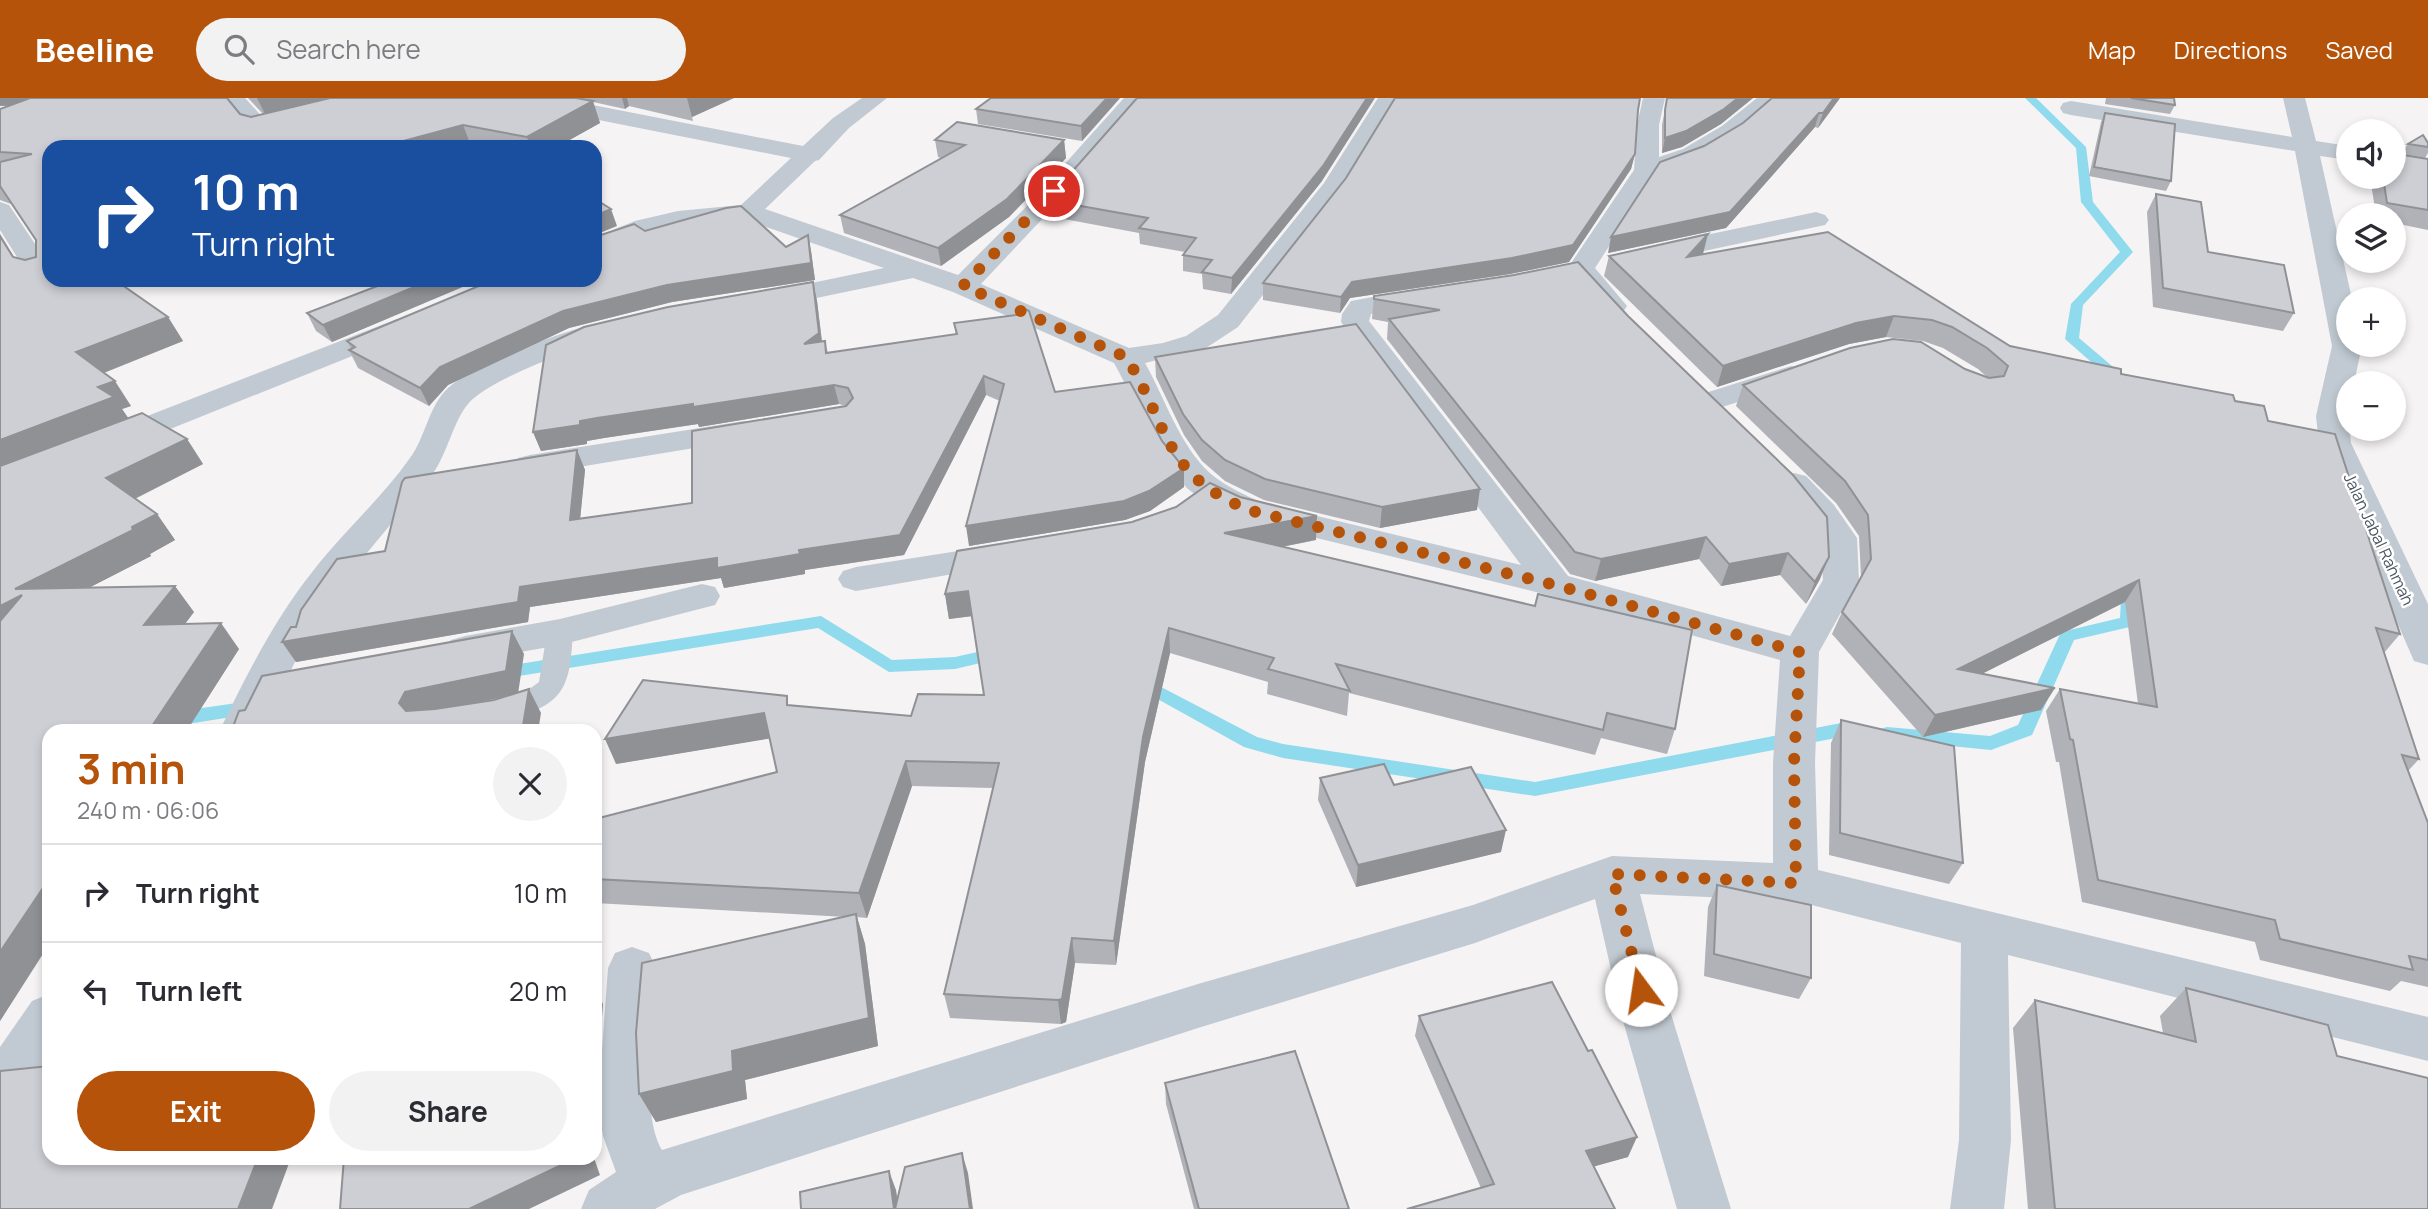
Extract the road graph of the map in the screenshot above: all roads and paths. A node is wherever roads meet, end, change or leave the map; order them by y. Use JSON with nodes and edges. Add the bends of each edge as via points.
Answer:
{"nodes":[{"id":1,"x":233,"y":98,"type":"edge"},
{"id":2,"x":388,"y":98,"type":"edge"},
{"id":3,"x":523,"y":98,"type":"edge"},
{"id":4,"x":876,"y":98,"type":"edge"},
{"id":5,"x":1136,"y":98,"type":"edge"},
{"id":6,"x":1390,"y":98,"type":"edge"},
{"id":7,"x":1654,"y":98,"type":"edge"},
{"id":8,"x":1771,"y":98,"type":"edge"},
{"id":9,"x":2294,"y":98,"type":"edge"},
{"id":10,"x":2071,"y":108,"type":"dead end"},
{"id":11,"x":261,"y":129,"type":"junction"},
{"id":12,"x":270,"y":140,"type":"edge"},
{"id":13,"x":2305,"y":145,"type":"junction"},
{"id":14,"x":1063,"y":148,"type":"dead end"},
{"id":15,"x":2336,"y":151,"type":"edge"},
{"id":16,"x":1089,"y":152,"type":"junction"},
{"id":17,"x":811,"y":155,"type":"junction"},
{"id":18,"x":1646,"y":170,"type":"junction"},
{"id":19,"x":0,"y":211,"type":"edge"},
{"id":20,"x":748,"y":212,"type":"junction"},
{"id":21,"x":1816,"y":219,"type":"dead end"},
{"id":22,"x":602,"y":243,"type":"edge"},
{"id":23,"x":912,"y":270,"type":"junction"},
{"id":24,"x":41,"y":272,"type":"edge"},
{"id":25,"x":1569,"y":272,"type":"junction"},
{"id":26,"x":963,"y":286,"type":"junction"},
{"id":27,"x":1458,"y":291,"type":"edge"},
{"id":28,"x":739,"y":304,"type":"edge"},
{"id":29,"x":421,"y":318,"type":"edge"},
{"id":30,"x":620,"y":327,"type":"edge"},
{"id":31,"x":1634,"y":329,"type":"edge"},
{"id":32,"x":1126,"y":357,"type":"junction"},
{"id":33,"x":1822,"y":364,"type":"edge"},
{"id":34,"x":773,"y":427,"type":"edge"},
{"id":35,"x":1736,"y":427,"type":"edge"},
{"id":36,"x":92,"y":449,"type":"edge"},
{"id":37,"x":1772,"y":462,"type":"edge"},
{"id":38,"x":496,"y":469,"type":"edge"},
{"id":39,"x":456,"y":473,"type":"edge"},
{"id":40,"x":410,"y":479,"type":"junction"},
{"id":41,"x":1035,"y":550,"type":"edge"},
{"id":42,"x":856,"y":579,"type":"dead end"},
{"id":43,"x":1555,"y":585,"type":"junction"},
{"id":44,"x":702,"y":596,"type":"dead end"},
{"id":45,"x":2420,"y":611,"type":"edge"},
{"id":46,"x":1800,"y":652,"type":"junction"},
{"id":47,"x":2428,"y":652,"type":"edge"},
{"id":48,"x":557,"y":654,"type":"junction"},
{"id":49,"x":425,"y":656,"type":"edge"},
{"id":50,"x":303,"y":678,"type":"edge"},
{"id":51,"x":252,"y":706,"type":"edge"},
{"id":52,"x":481,"y":714,"type":"edge"},
{"id":53,"x":1612,"y":874,"type":"junction"},
{"id":54,"x":1796,"y":883,"type":"junction"},
{"id":55,"x":1984,"y":929,"type":"junction"},
{"id":56,"x":632,"y":968,"type":"dead end"},
{"id":57,"x":42,"y":1024,"type":"edge"},
{"id":58,"x":2428,"y":1039,"type":"edge"},
{"id":59,"x":7,"y":1067,"type":"edge"},
{"id":60,"x":651,"y":1180,"type":"junction"},
{"id":61,"x":608,"y":1209,"type":"edge"},
{"id":62,"x":1704,"y":1209,"type":"edge"},
{"id":63,"x":1977,"y":1209,"type":"edge"}],
"edges":[{"from":1,"to":11,"type":"street"},
{"from":2,"to":11,"type":"street"},
{"from":3,"to":17,"type":"street"},
{"from":4,"to":17,"type":"street","via":[[841,123]]},
{"from":5,"to":16,"type":"street"},
{"from":6,"to":32,"type":"street","via":[[1334,187],[1228,321],[1196,342]]},
{"from":7,"to":18,"type":"street"},
{"from":8,"to":18,"type":"street","via":[[1730,131],[1691,154]]},
{"from":9,"to":13,"type":"street","name":"Jalan Jabal Rahmah"},
{"from":10,"to":13,"type":"street"},
{"from":11,"to":12,"type":"street"},
{"from":13,"to":15,"type":"street"},
{"from":13,"to":45,"type":"street","name":"Jalan Jabal Rahmah","via":[[2347,346],[2332,416],[2335,443]]},
{"from":14,"to":16,"type":"street"},
{"from":16,"to":26,"type":"street"},
{"from":17,"to":20,"type":"street"},
{"from":18,"to":25,"type":"street"},
{"from":19,"to":24,"type":"street"},
{"from":20,"to":22,"type":"street","via":[[678,219]]},
{"from":20,"to":23,"type":"street"},
{"from":21,"to":25,"type":"street"},
{"from":23,"to":26,"type":"street"},
{"from":23,"to":28,"type":"street"},
{"from":25,"to":31,"type":"street","via":[[1594,287]]},
{"from":26,"to":32,"type":"street"},
{"from":27,"to":43,"type":"street","via":[[1361,307],[1355,322]]},
{"from":29,"to":36,"type":"street"},
{"from":30,"to":40,"type":"street","via":[[580,337],[460,394],[447,412],[431,453]]},
{"from":32,"to":43,"type":"street","via":[[1197,497]]},
{"from":33,"to":35,"type":"street","via":[[1701,393]]},
{"from":34,"to":38,"type":"street"},
{"from":37,"to":46,"type":"street","via":[[1822,513],[1839,538],[1841,580]]},
{"from":39,"to":40,"type":"street"},
{"from":40,"to":51,"type":"street","via":[[293,624]]},
{"from":41,"to":42,"type":"street"},
{"from":43,"to":46,"type":"street"},
{"from":44,"to":48,"type":"street"},
{"from":45,"to":47,"type":"street","name":"Jalan Jabal Rahmah"},
{"from":46,"to":54,"type":"street","via":[[1794,763]]},
{"from":48,"to":49,"type":"street"},
{"from":48,"to":52,"type":"lane","via":[[551,689],[542,699]]},
{"from":50,"to":51,"type":"street"},
{"from":53,"to":54,"type":"street"},
{"from":53,"to":60,"type":"street","via":[[1475,924],[1198,1006]]},
{"from":53,"to":62,"type":"street","via":[[1646,1014]]},
{"from":54,"to":55,"type":"street"},
{"from":55,"to":58,"type":"street"},
{"from":55,"to":63,"type":"street","via":[[1985,1140]]},
{"from":56,"to":60,"type":"street","via":[[625,1123],[634,1156]]},
{"from":57,"to":59,"type":"street"},
{"from":60,"to":61,"type":"street"}]}
